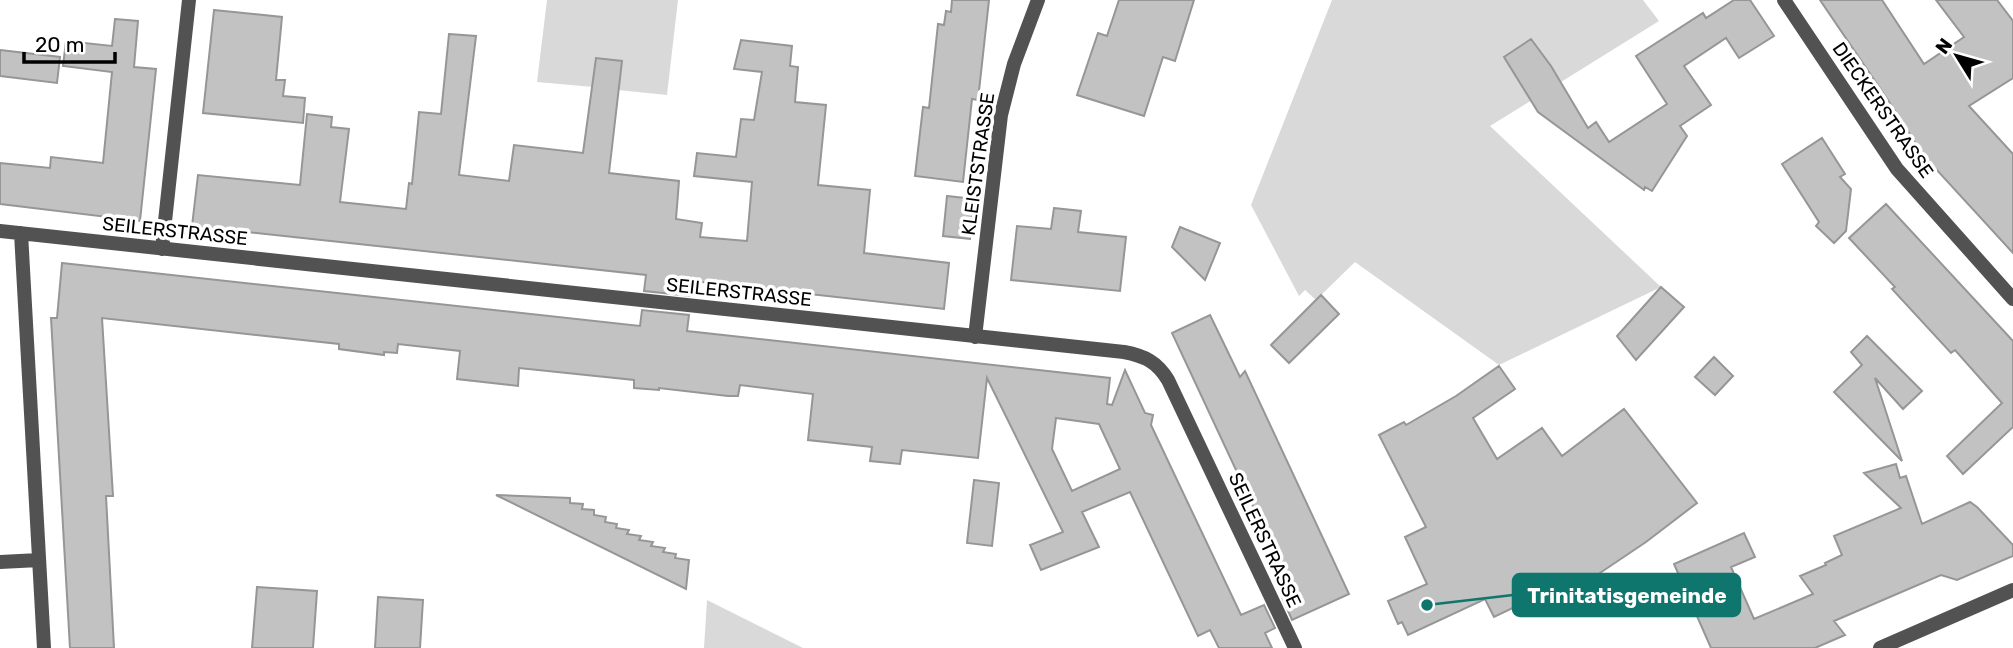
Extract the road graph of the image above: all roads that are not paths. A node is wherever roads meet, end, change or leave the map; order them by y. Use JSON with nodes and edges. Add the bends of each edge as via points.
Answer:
{"nodes":[{"id":1,"x":189,"y":0,"type":"edge"},
{"id":2,"x":1038,"y":0,"type":"edge"},
{"id":3,"x":1784,"y":0,"type":"edge"},
{"id":4,"x":0,"y":231,"type":"edge"},
{"id":5,"x":21,"y":233,"type":"junction"},
{"id":6,"x":162,"y":249,"type":"junction"},
{"id":7,"x":2013,"y":299,"type":"edge"},
{"id":8,"x":975,"y":337,"type":"junction"},
{"id":9,"x":39,"y":560,"type":"junction"},
{"id":10,"x":0,"y":562,"type":"edge"},
{"id":11,"x":2013,"y":590,"type":"edge"},
{"id":12,"x":44,"y":648,"type":"edge"},
{"id":13,"x":1295,"y":648,"type":"edge"},
{"id":14,"x":1880,"y":648,"type":"edge"}],
"edges":[{"from":1,"to":6,"type":"street"},
{"from":2,"to":8,"type":"street","name":"KLEISTSTRASSE","via":[[1001,115]]},
{"from":3,"to":7,"type":"street","name":"DIECKERSTRASSE","via":[[1897,169]]},
{"from":4,"to":5,"type":"street","name":"SEILERSTRASSE"},
{"from":5,"to":6,"type":"street","name":"SEILERSTRASSE"},
{"from":5,"to":9,"type":"street"},
{"from":6,"to":8,"type":"street","name":"SEILERSTRASSE"},
{"from":8,"to":13,"type":"street","name":"SEILERSTRASSE","via":[[1124,352],[1159,367]]},
{"from":9,"to":10,"type":"street"},
{"from":9,"to":12,"type":"street"},
{"from":11,"to":14,"type":"street"}]}
